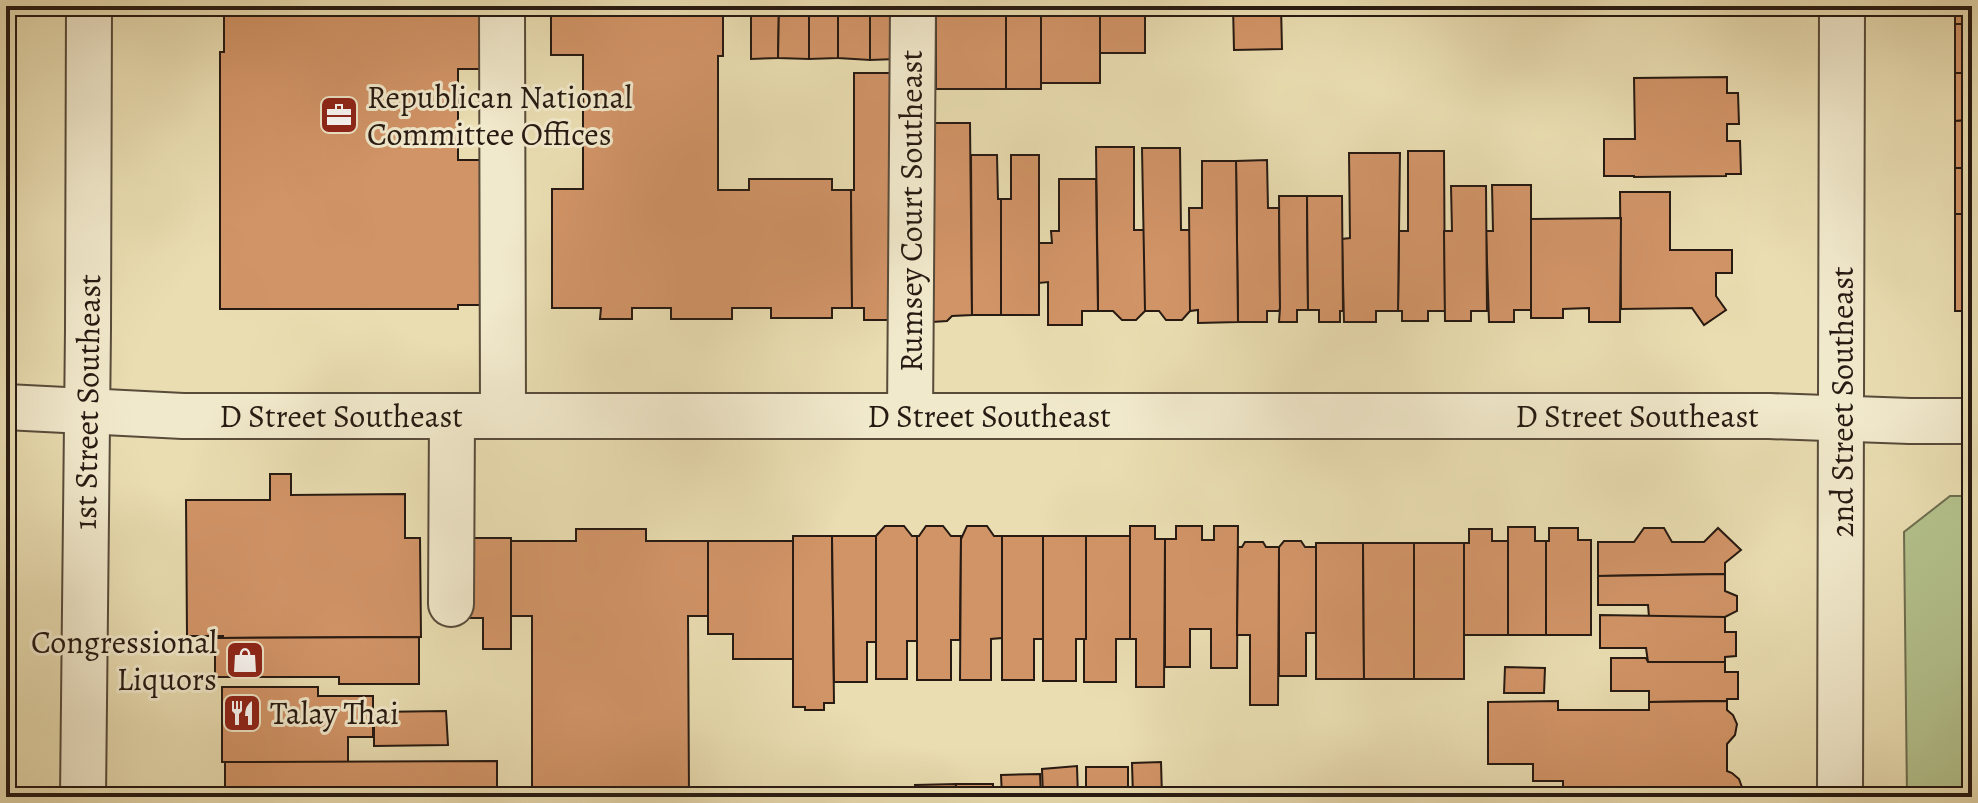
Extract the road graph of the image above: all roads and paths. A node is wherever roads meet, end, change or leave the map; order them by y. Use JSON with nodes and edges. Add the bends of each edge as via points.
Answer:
{"nodes":[{"id":1,"x":89,"y":6,"type":"edge"},
{"id":2,"x":502,"y":6,"type":"edge"},
{"id":3,"x":913,"y":6,"type":"edge"},
{"id":4,"x":1842,"y":6,"type":"edge"},
{"id":5,"x":6,"y":407,"type":"edge"},
{"id":6,"x":86,"y":411,"type":"junction"},
{"id":7,"x":452,"y":416,"type":"junction"},
{"id":8,"x":503,"y":416,"type":"junction"},
{"id":9,"x":910,"y":416,"type":"junction"},
{"id":10,"x":1841,"y":418,"type":"junction"},
{"id":11,"x":1972,"y":421,"type":"edge"},
{"id":12,"x":451,"y":604,"type":"dead end"},
{"id":13,"x":83,"y":797,"type":"edge"},
{"id":14,"x":1840,"y":797,"type":"edge"}],
"edges":[{"from":1,"to":6,"type":"street","name":"1st Street Southeast"},
{"from":2,"to":8,"type":"street"},
{"from":3,"to":9,"type":"street","name":"Rumsey Court Southeast"},
{"from":4,"to":10,"type":"street","name":"2nd Street Southeast"},
{"from":5,"to":6,"type":"street","name":"D Street Southeast"},
{"from":6,"to":7,"type":"street","name":"D Street Southeast"},
{"from":6,"to":13,"type":"street","name":"1st Street Southeast"},
{"from":7,"to":8,"type":"street","name":"D Street Southeast"},
{"from":7,"to":12,"type":"street"},
{"from":8,"to":9,"type":"street","name":"D Street Southeast"},
{"from":9,"to":10,"type":"street","name":"D Street Southeast"},
{"from":10,"to":11,"type":"street","name":"D Street Southeast"},
{"from":10,"to":14,"type":"street","name":"2nd Street Southeast"}]}
